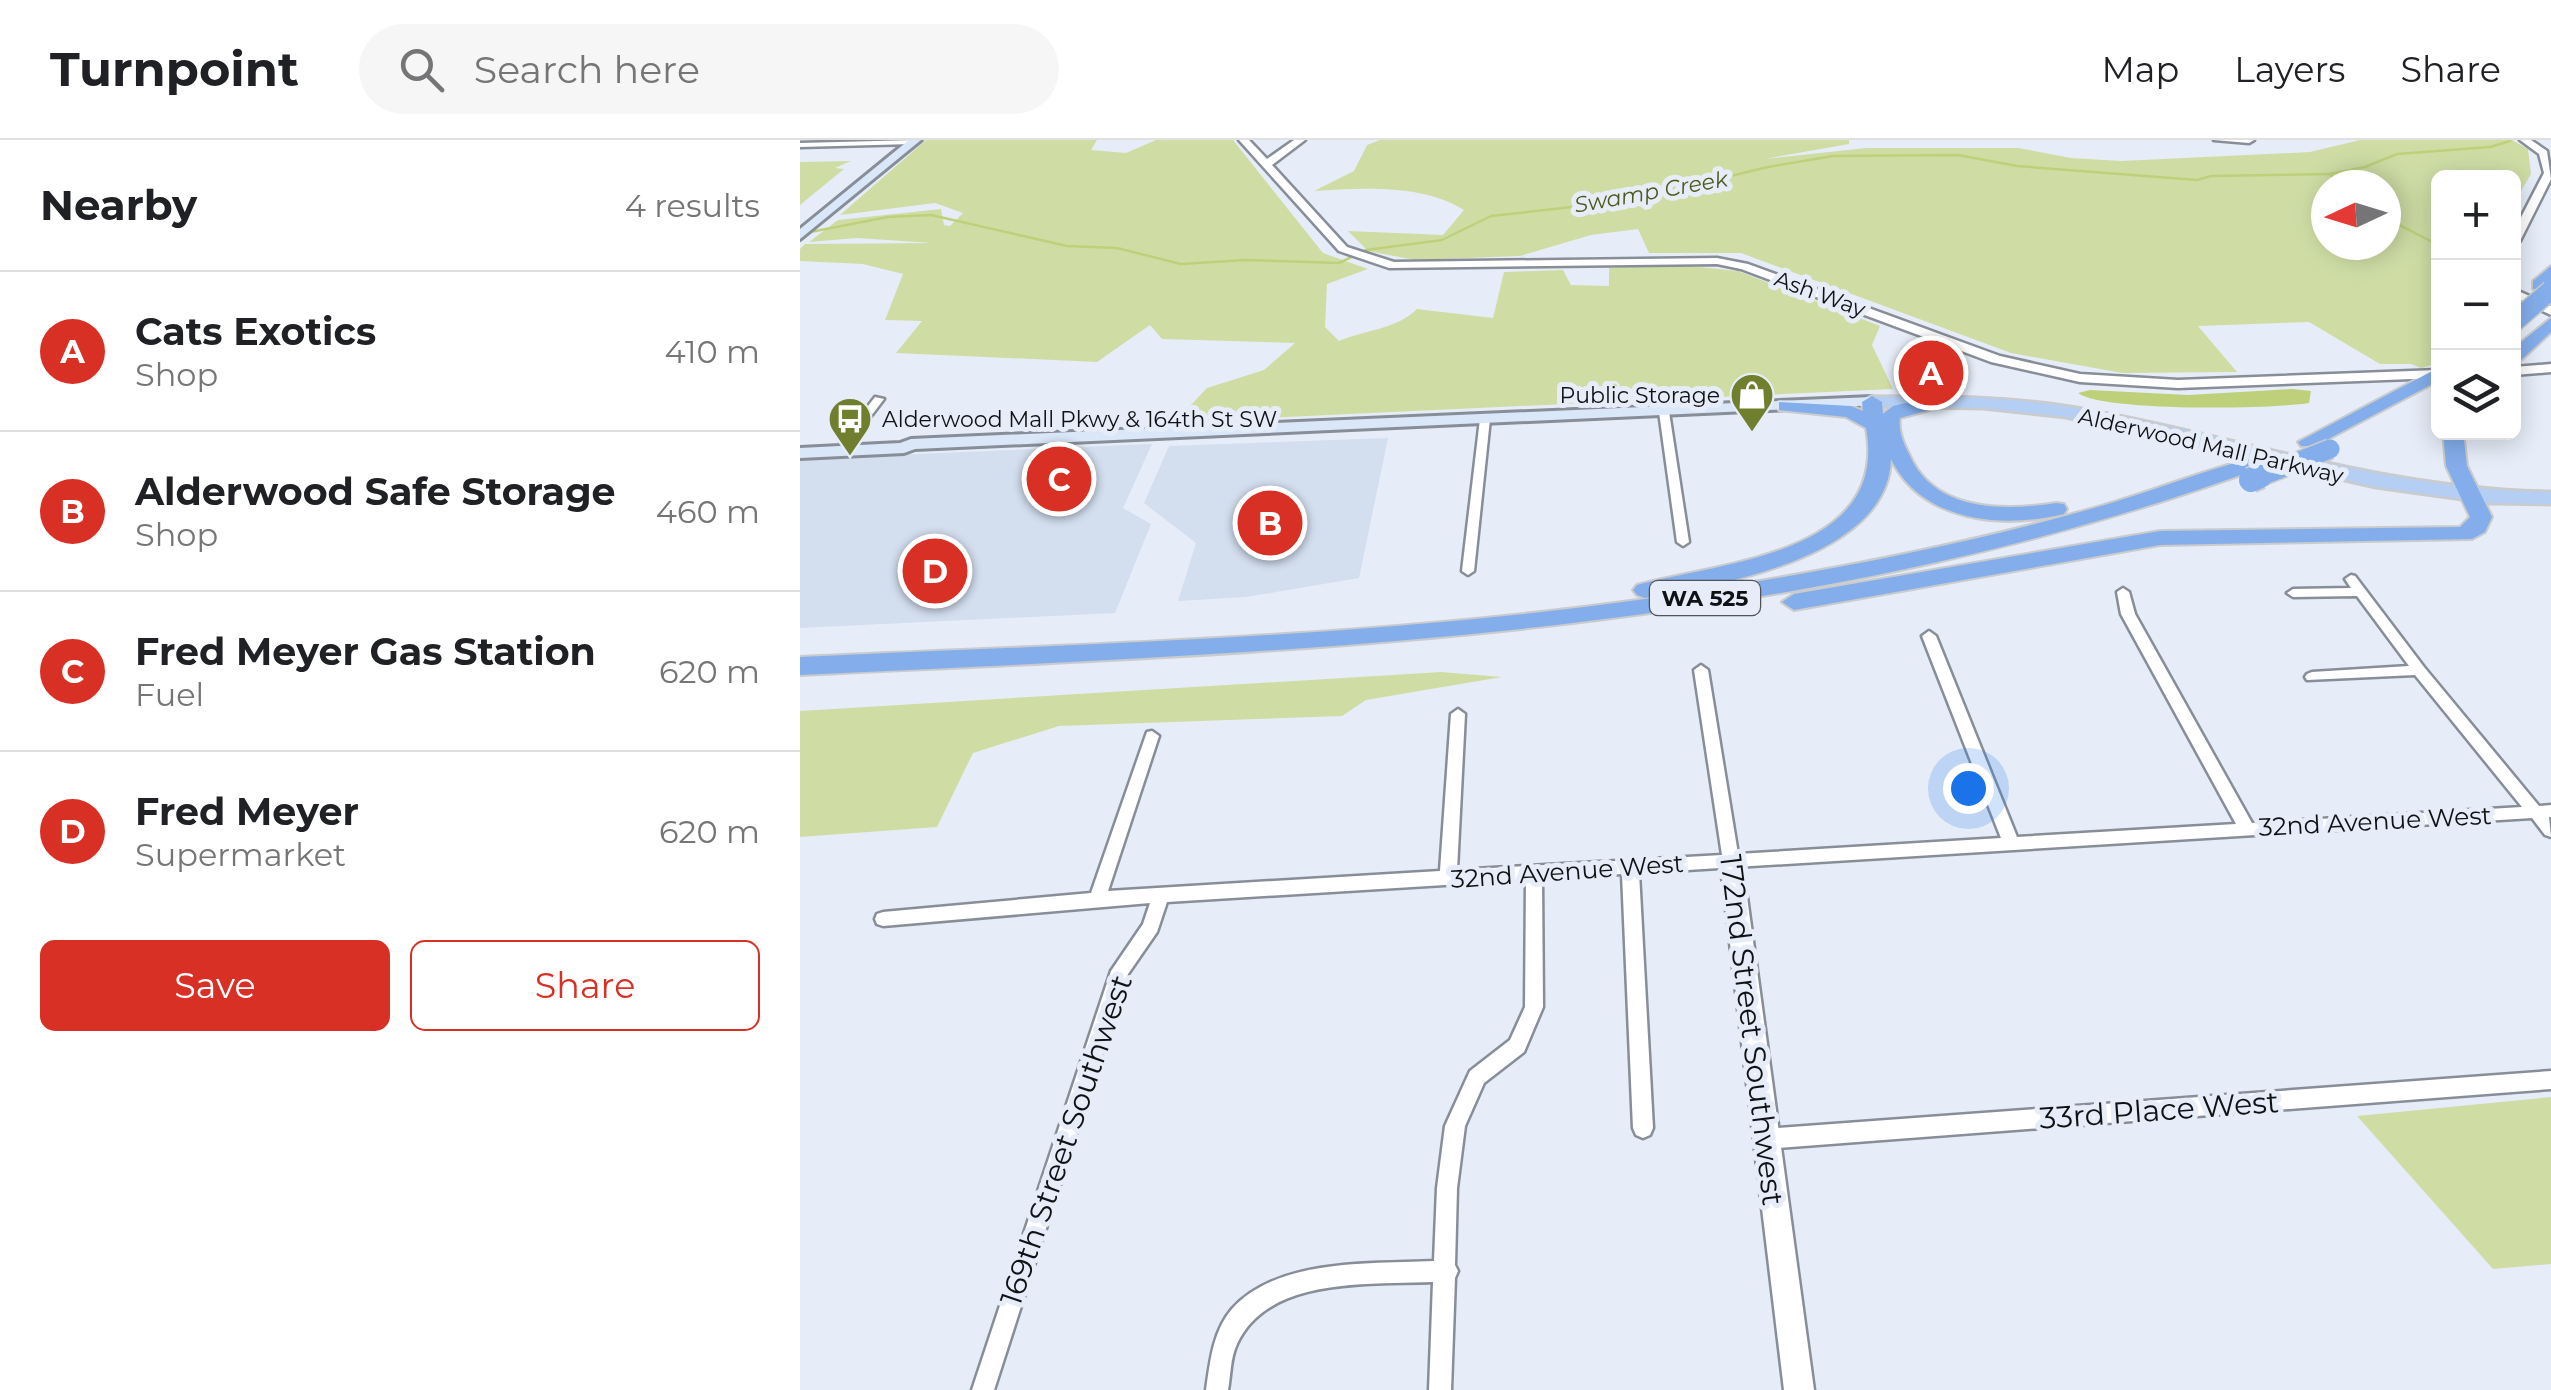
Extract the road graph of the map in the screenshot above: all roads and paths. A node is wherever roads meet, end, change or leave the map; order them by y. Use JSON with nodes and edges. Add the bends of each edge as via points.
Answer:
{"nodes":[{"id":1,"x":1244,"y":140,"type":"edge"},
{"id":2,"x":1300,"y":140,"type":"edge"},
{"id":3,"x":2220,"y":140,"type":"edge"},
{"id":4,"x":2231,"y":140,"type":"edge"},
{"id":5,"x":2249,"y":140,"type":"edge"},
{"id":6,"x":2525,"y":140,"type":"edge"},
{"id":7,"x":913,"y":141,"type":"edge"},
{"id":8,"x":835,"y":142,"type":"edge"},
{"id":9,"x":800,"y":145,"type":"edge"},
{"id":10,"x":1266,"y":165,"type":"junction"},
{"id":11,"x":2521,"y":227,"type":"edge"},
{"id":12,"x":800,"y":236,"type":"edge"},
{"id":13,"x":2547,"y":282,"type":"edge"},
{"id":14,"x":2521,"y":296,"type":"edge"},
{"id":15,"x":2551,"y":310,"type":"edge"},
{"id":16,"x":2521,"y":311,"type":"edge"},
{"id":17,"x":2551,"y":324,"type":"edge"},
{"id":18,"x":2521,"y":335,"type":"edge"},
{"id":19,"x":2521,"y":350,"type":"edge"},
{"id":20,"x":2551,"y":368,"type":"edge"},
{"id":21,"x":2521,"y":370,"type":"edge"},
{"id":22,"x":2431,"y":374,"type":"edge"},
{"id":23,"x":2431,"y":378,"type":"edge"},
{"id":24,"x":2431,"y":397,"type":"edge"},
{"id":25,"x":879,"y":400,"type":"dead end"},
{"id":26,"x":1940,"y":400,"type":"joint"},
{"id":27,"x":1786,"y":406,"type":"joint"},
{"id":28,"x":1664,"y":412,"type":"junction"},
{"id":29,"x":1878,"y":418,"type":"junction"},
{"id":30,"x":1485,"y":419,"type":"junction"},
{"id":31,"x":2453,"y":440,"type":"edge"},
{"id":32,"x":845,"y":443,"type":"junction"},
{"id":33,"x":912,"y":444,"type":"junction"},
{"id":34,"x":800,"y":445,"type":"edge"},
{"id":35,"x":800,"y":453,"type":"edge"},
{"id":36,"x":2252,"y":472,"type":"junction"},
{"id":37,"x":2216,"y":474,"type":"junction"},
{"id":38,"x":2473,"y":498,"type":"junction"},
{"id":39,"x":2551,"y":498,"type":"edge"},
{"id":40,"x":1683,"y":542,"type":"dead end"},
{"id":41,"x":1468,"y":571,"type":"dead end"},
{"id":42,"x":2350,"y":578,"type":"dead end"},
{"id":43,"x":2122,"y":592,"type":"dead end"},
{"id":44,"x":2360,"y":592,"type":"junction"},
{"id":45,"x":2293,"y":593,"type":"dead end"},
{"id":46,"x":1695,"y":612,"type":"junction"},
{"id":47,"x":1929,"y":636,"type":"dead end"},
{"id":48,"x":1177,"y":647,"type":"junction"},
{"id":49,"x":800,"y":666,"type":"edge"},
{"id":50,"x":1701,"y":670,"type":"dead end"},
{"id":51,"x":2419,"y":670,"type":"junction"},
{"id":52,"x":2312,"y":677,"type":"dead end"},
{"id":53,"x":800,"y":682,"type":"edge"},
{"id":54,"x":1458,"y":714,"type":"dead end"},
{"id":55,"x":1152,"y":736,"type":"dead end"},
{"id":56,"x":2543,"y":811,"type":"edge"},
{"id":57,"x":2248,"y":829,"type":"junction"},
{"id":58,"x":2551,"y":831,"type":"edge"},
{"id":59,"x":2012,"y":845,"type":"junction"},
{"id":60,"x":1730,"y":860,"type":"junction"},
{"id":61,"x":1630,"y":865,"type":"junction"},
{"id":62,"x":1534,"y":873,"type":"junction"},
{"id":63,"x":1448,"y":879,"type":"junction"},
{"id":64,"x":1160,"y":896,"type":"junction"},
{"id":65,"x":1098,"y":899,"type":"junction"},
{"id":66,"x":883,"y":919,"type":"dead end"},
{"id":67,"x":2551,"y":1080,"type":"edge"},
{"id":68,"x":1642,"y":1128,"type":"dead end"},
{"id":69,"x":1766,"y":1139,"type":"junction"},
{"id":70,"x":1446,"y":1271,"type":"junction"},
{"id":71,"x":984,"y":1390,"type":"edge"},
{"id":72,"x":1217,"y":1390,"type":"edge"},
{"id":73,"x":1440,"y":1390,"type":"edge"},
{"id":74,"x":1799,"y":1390,"type":"edge"}],
"edges":[{"from":1,"to":10,"type":"street","name":"Ash Way"},
{"from":2,"to":10,"type":"street"},
{"from":3,"to":4,"type":"street"},
{"from":4,"to":5,"type":"street"},
{"from":6,"to":11,"type":"street","via":[[2548,159],[2549,173]]},
{"from":7,"to":8,"type":"street"},
{"from":7,"to":12,"type":"main road"},
{"from":8,"to":9,"type":"street"},
{"from":10,"to":22,"type":"street","name":"Ash Way","via":[[1343,250],[1393,266],[1717,261],[1996,359],[2102,381]]},
{"from":13,"to":16,"type":"highway","bridge":true},
{"from":14,"to":15,"type":"street"},
{"from":15,"to":18,"type":"highway"},
{"from":17,"to":19,"type":"highway"},
{"from":20,"to":21,"type":"street"},
{"from":23,"to":36,"type":"highway","number":"WA 525"},
{"from":24,"to":36,"type":"highway","number":"WA 525","bridge":true,"via":[[2330,448]]},
{"from":25,"to":32,"type":"street"},
{"from":26,"to":29,"type":"highway"},
{"from":26,"to":38,"type":"main road","name":"Alderwood Mall Parkway","via":[[2091,415],[2358,481]]},
{"from":27,"to":28,"type":"main road"},
{"from":27,"to":29,"type":"highway"},
{"from":28,"to":30,"type":"main road"},
{"from":28,"to":40,"type":"street"},
{"from":29,"to":37,"type":"highway","via":[[1914,480],[1942,500],[1987,513],[2049,511]]},
{"from":29,"to":48,"type":"highway","via":[[1881,464],[1868,498],[1835,530],[1776,559],[1528,609]]},
{"from":30,"to":33,"type":"main road"},
{"from":30,"to":41,"type":"street"},
{"from":31,"to":38,"type":"highway","via":[[2457,472]]},
{"from":32,"to":33,"type":"main road"},
{"from":32,"to":34,"type":"main road"},
{"from":33,"to":35,"type":"main road"},
{"from":36,"to":37,"type":"highway","number":"WA 525"},
{"from":36,"to":46,"type":"highway","number":"WA 525","via":[[2098,528]]},
{"from":37,"to":48,"type":"highway","number":"WA 525","via":[[2144,502],[1979,544],[1694,600],[1448,631]]},
{"from":38,"to":39,"type":"main road","name":"Alderwood Mall Parkway"},
{"from":38,"to":46,"type":"highway","via":[[2481,517],[2464,534],[2160,538],[1714,616]]},
{"from":42,"to":44,"type":"street"},
{"from":43,"to":57,"type":"street","via":[[2128,614]]},
{"from":44,"to":45,"type":"street"},
{"from":44,"to":51,"type":"street"},
{"from":46,"to":53,"type":"highway","number":"WA 525","via":[[1264,659]]},
{"from":47,"to":59,"type":"street"},
{"from":48,"to":49,"type":"highway","number":"WA 525"},
{"from":50,"to":60,"type":"street","name":"172nd Street Southwest"},
{"from":51,"to":52,"type":"street"},
{"from":51,"to":56,"type":"street"},
{"from":54,"to":63,"type":"street"},
{"from":55,"to":65,"type":"street"},
{"from":56,"to":57,"type":"street","name":"32nd Avenue West"},
{"from":56,"to":58,"type":"street"},
{"from":57,"to":59,"type":"street","name":"32nd Avenue West"},
{"from":59,"to":60,"type":"street","name":"32nd Avenue West"},
{"from":60,"to":61,"type":"street","name":"32nd Avenue West"},
{"from":60,"to":69,"type":"street","name":"172nd Street Southwest"},
{"from":61,"to":62,"type":"street","name":"32nd Avenue West"},
{"from":61,"to":68,"type":"street"},
{"from":62,"to":63,"type":"street","name":"32nd Avenue West"},
{"from":62,"to":70,"type":"street","via":[[1534,1007],[1517,1046],[1478,1077],[1454,1126]]},
{"from":63,"to":64,"type":"street","name":"32nd Avenue West"},
{"from":64,"to":65,"type":"street","name":"32nd Avenue West"},
{"from":64,"to":71,"type":"street","name":"169th Street Southwest","via":[[1150,927],[1120,971]]},
{"from":65,"to":66,"type":"street","name":"32nd Avenue West"},
{"from":67,"to":69,"type":"street","name":"33rd Place West"},
{"from":69,"to":74,"type":"street","name":"172nd Street Southwest"},
{"from":70,"to":72,"type":"street","via":[[1298,1281],[1255,1300],[1226,1341]]},
{"from":70,"to":73,"type":"street"}]}
